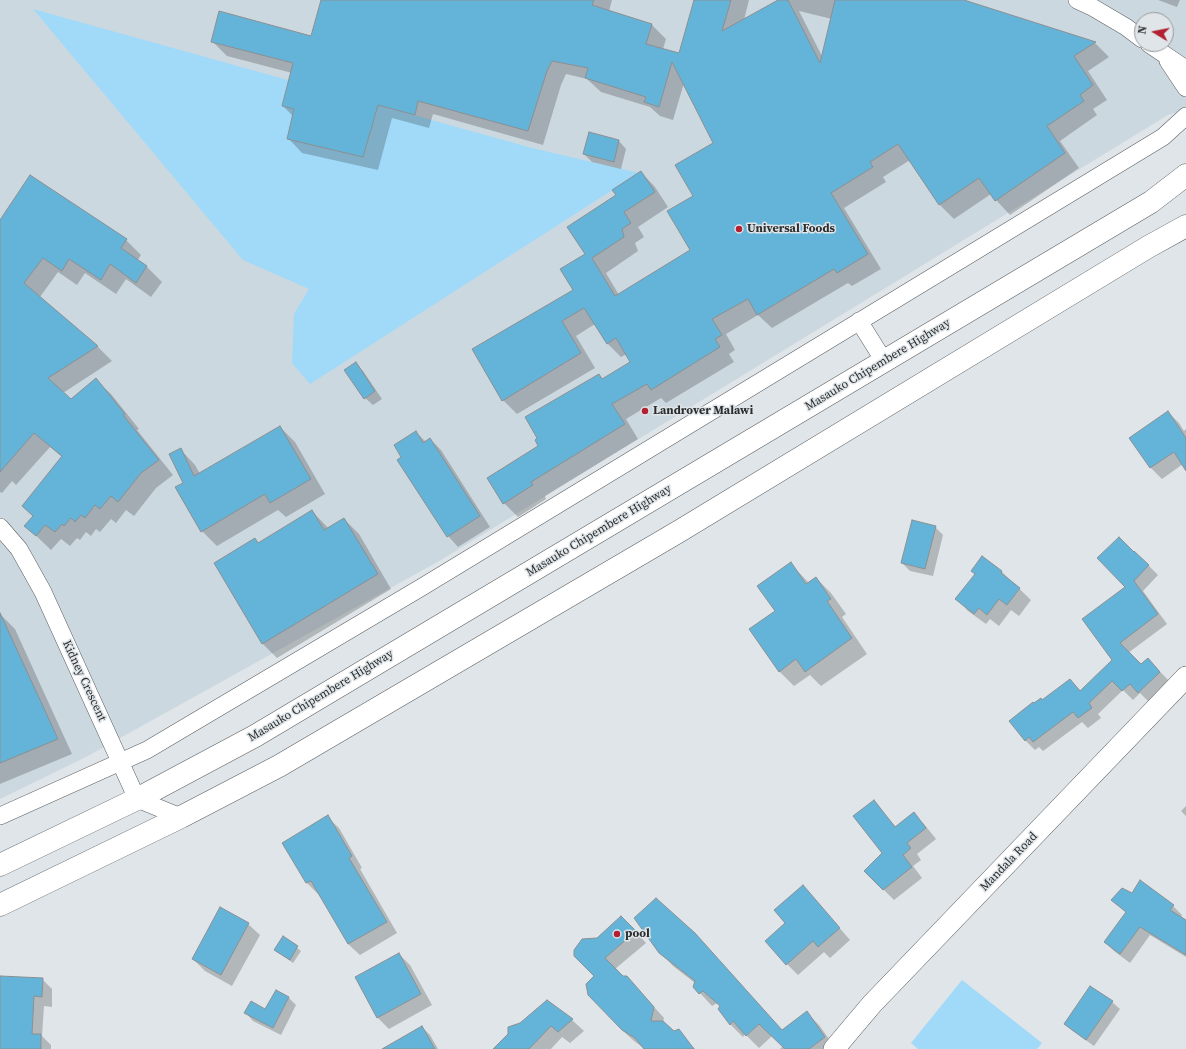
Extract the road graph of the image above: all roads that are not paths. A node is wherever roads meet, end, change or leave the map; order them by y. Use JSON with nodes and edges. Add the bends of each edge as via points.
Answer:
{"nodes":[{"id":1,"x":1077,"y":0,"type":"edge"},
{"id":2,"x":1134,"y":33,"type":"edge"},
{"id":3,"x":1160,"y":52,"type":"edge"},
{"id":4,"x":1163,"y":54,"type":"junction"},
{"id":5,"x":1186,"y":69,"type":"edge"},
{"id":6,"x":1186,"y":88,"type":"edge"},
{"id":7,"x":1186,"y":116,"type":"edge"},
{"id":8,"x":1186,"y":175,"type":"edge"},
{"id":9,"x":1186,"y":226,"type":"edge"},
{"id":10,"x":859,"y":320,"type":"junction"},
{"id":11,"x":884,"y":361,"type":"junction"},
{"id":12,"x":0,"y":527,"type":"edge"},
{"id":13,"x":1186,"y":677,"type":"edge"},
{"id":14,"x":121,"y":761,"type":"junction"},
{"id":15,"x":137,"y":798,"type":"junction"},
{"id":16,"x":0,"y":816,"type":"edge"},
{"id":17,"x":181,"y":817,"type":"junction"},
{"id":18,"x":0,"y":864,"type":"edge"},
{"id":19,"x":0,"y":905,"type":"edge"},
{"id":20,"x":834,"y":1049,"type":"edge"}],
"edges":[{"from":1,"to":2,"type":"street"},
{"from":3,"to":4,"type":"street"},
{"from":4,"to":5,"type":"street"},
{"from":4,"to":6,"type":"street"},
{"from":7,"to":10,"type":"street","via":[[1163,137]]},
{"from":8,"to":11,"type":"highway","name":"Masauko Chipembere Highway","via":[[1151,202]]},
{"from":9,"to":17,"type":"highway","via":[[671,536],[293,758]]},
{"from":10,"to":11,"type":"street"},
{"from":10,"to":14,"type":"street","via":[[429,582],[147,750]]},
{"from":11,"to":15,"type":"highway","name":"Masauko Chipembere Highway","via":[[255,736]]},
{"from":12,"to":14,"type":"street","name":"Kidney Crescent","via":[[19,549],[43,592]]},
{"from":13,"to":20,"type":"street","name":"Mandala Road","via":[[872,1004]]},
{"from":14,"to":15,"type":"street","name":"Kidney Crescent"},
{"from":14,"to":16,"type":"street"},
{"from":15,"to":17,"type":"street"},
{"from":15,"to":18,"type":"highway","name":"Masauko Chipembere Highway"},
{"from":17,"to":19,"type":"highway"}]}
